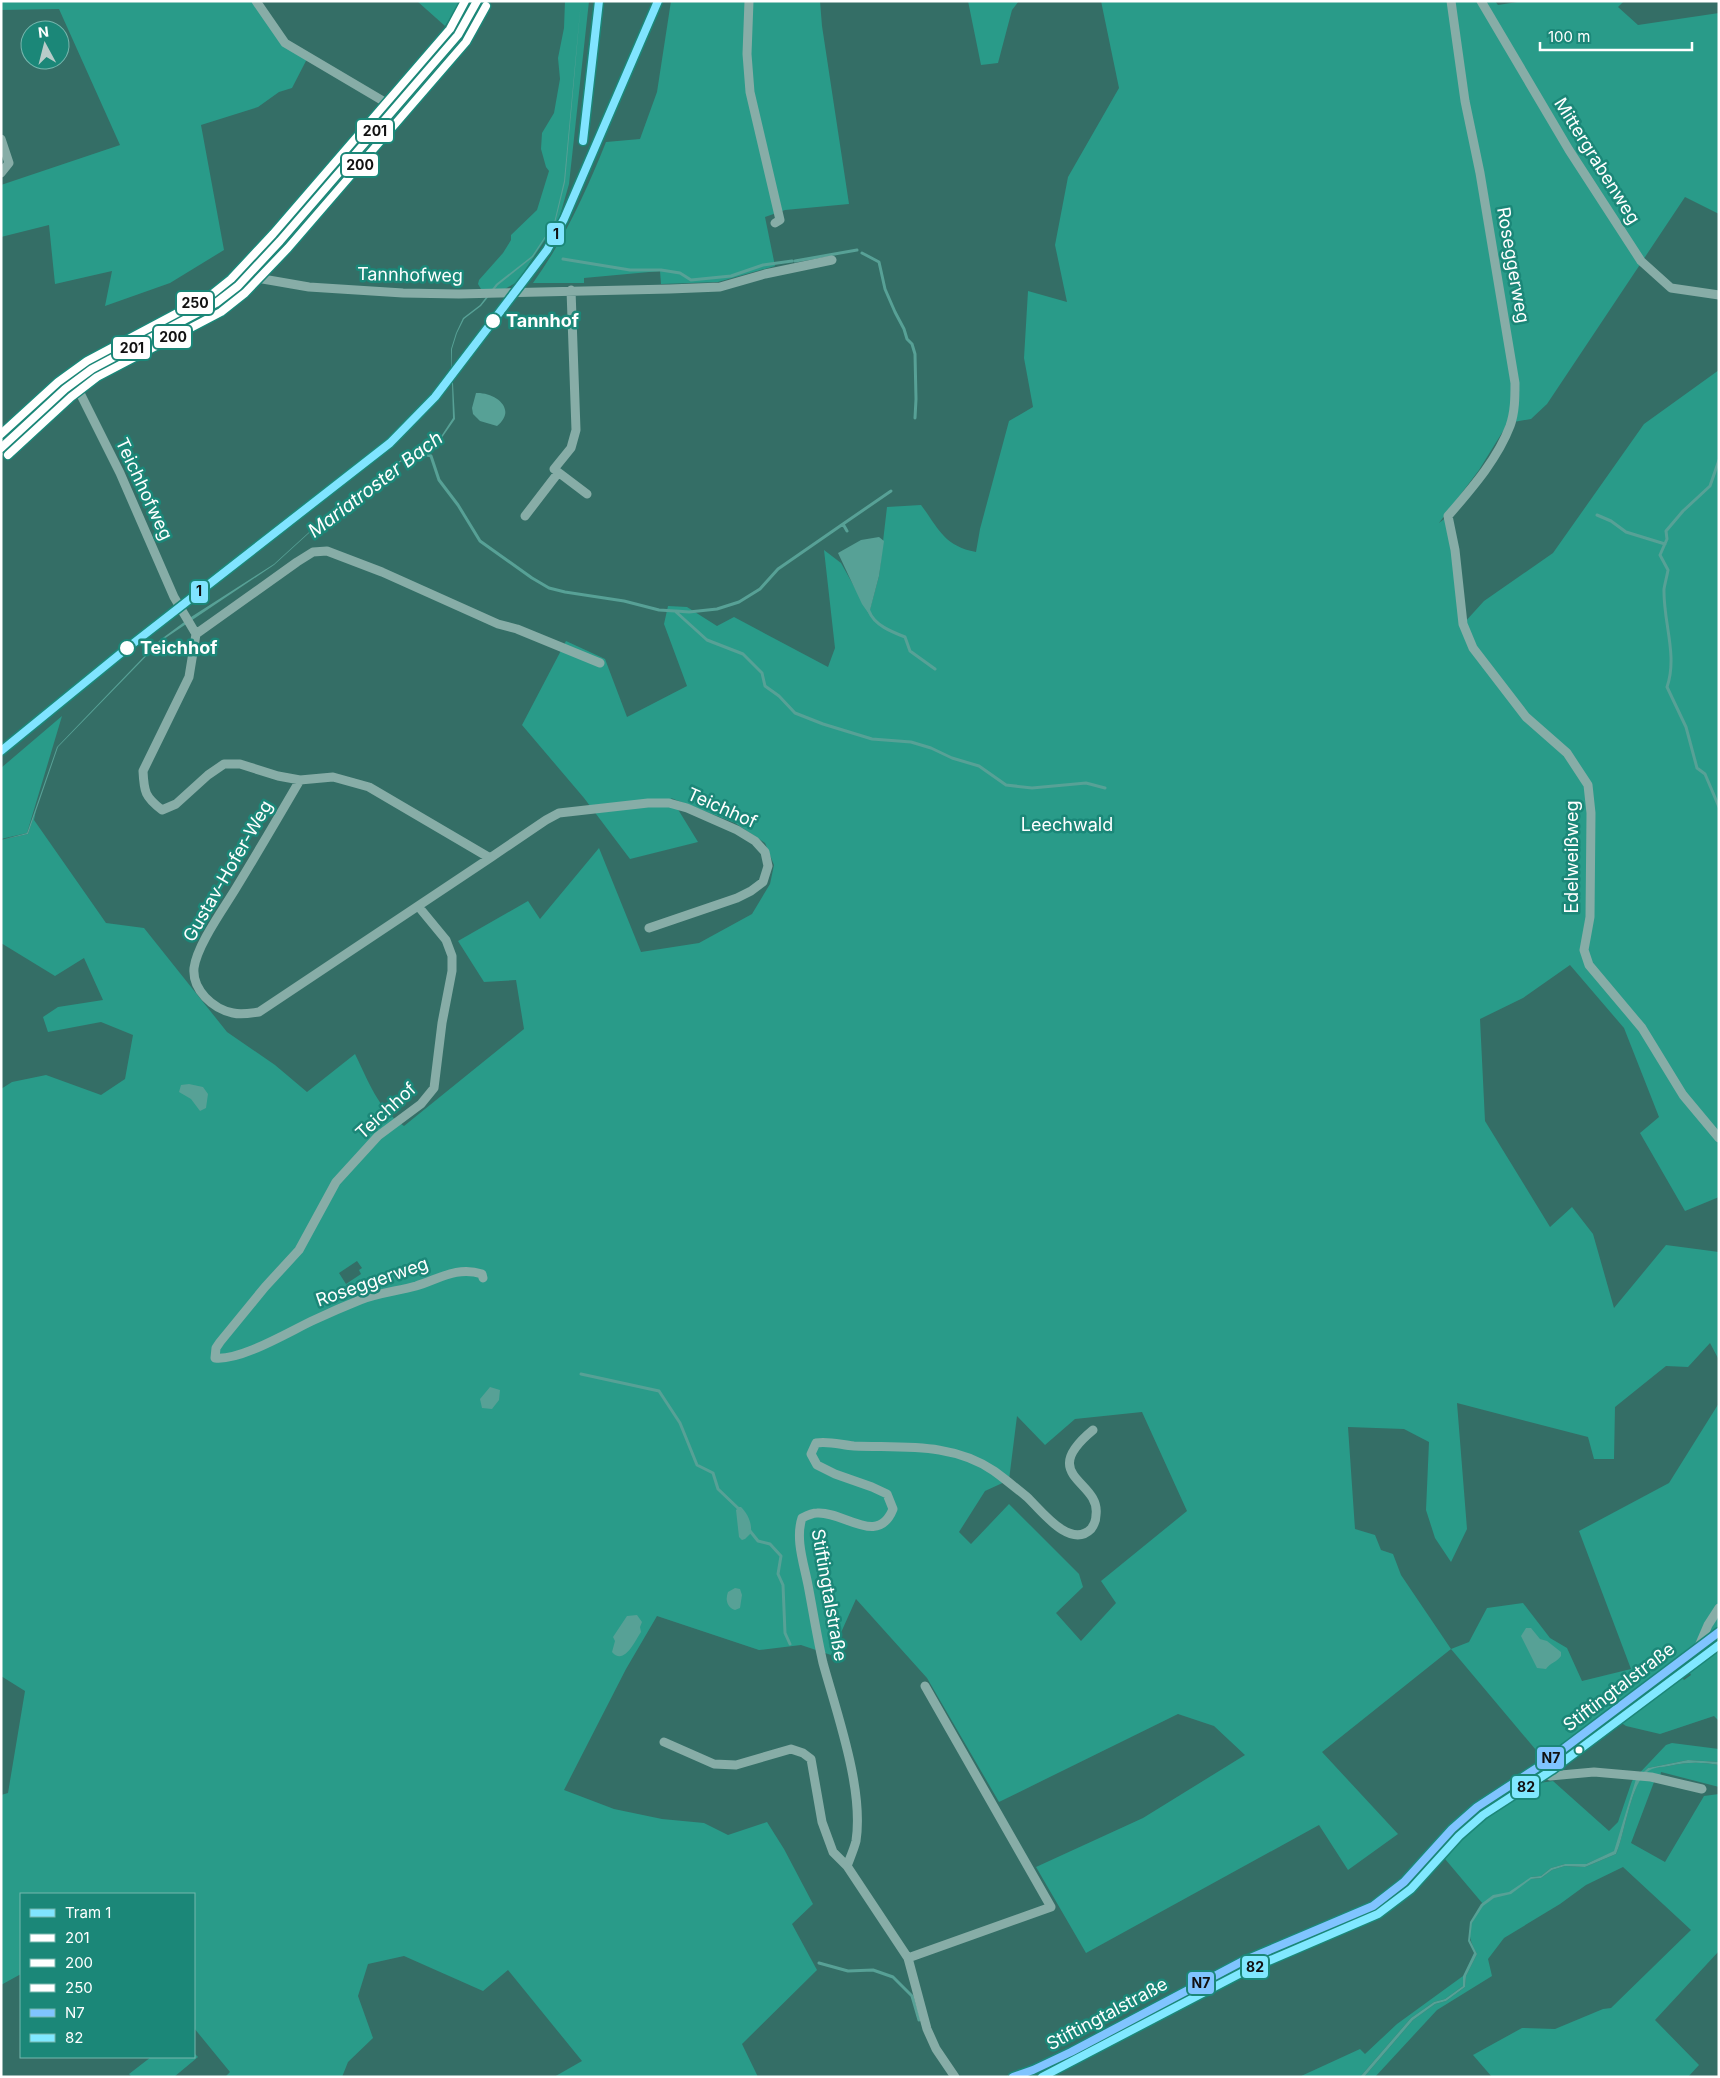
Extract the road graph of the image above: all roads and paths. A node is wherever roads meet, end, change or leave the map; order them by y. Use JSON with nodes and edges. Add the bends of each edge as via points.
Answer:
{"nodes":[{"id":1,"x":256,"y":1,"type":"edge"},
{"id":2,"x":477,"y":1,"type":"edge"},
{"id":3,"x":749,"y":1,"type":"edge"},
{"id":4,"x":1451,"y":1,"type":"edge"},
{"id":5,"x":1481,"y":1,"type":"edge"},
{"id":6,"x":395,"y":108,"type":"junction"},
{"id":7,"x":1,"y":139,"type":"edge"},
{"id":8,"x":1,"y":173,"type":"edge"},
{"id":9,"x":776,"y":223,"type":"dead end"},
{"id":10,"x":832,"y":260,"type":"dead end"},
{"id":11,"x":250,"y":274,"type":"junction"},
{"id":12,"x":571,"y":290,"type":"junction"},
{"id":13,"x":1719,"y":295,"type":"edge"},
{"id":14,"x":74,"y":381,"type":"junction"},
{"id":15,"x":1,"y":448,"type":"edge"},
{"id":16,"x":557,"y":468,"type":"junction"},
{"id":17,"x":587,"y":494,"type":"dead end"},
{"id":18,"x":525,"y":516,"type":"dead end"},
{"id":19,"x":1448,"y":516,"type":"joint"},
{"id":20,"x":193,"y":631,"type":"junction"},
{"id":21,"x":600,"y":663,"type":"dead end"},
{"id":22,"x":300,"y":780,"type":"junction"},
{"id":23,"x":490,"y":858,"type":"junction"},
{"id":24,"x":418,"y":906,"type":"junction"},
{"id":25,"x":649,"y":928,"type":"dead end"},
{"id":26,"x":1719,"y":1138,"type":"edge"},
{"id":27,"x":483,"y":1278,"type":"dead end"},
{"id":28,"x":215,"y":1358,"type":"joint"},
{"id":29,"x":1093,"y":1430,"type":"dead end"},
{"id":30,"x":1719,"y":1608,"type":"edge"},
{"id":31,"x":1719,"y":1632,"type":"edge"},
{"id":32,"x":1698,"y":1647,"type":"junction"},
{"id":33,"x":925,"y":1686,"type":"dead end"},
{"id":34,"x":664,"y":1742,"type":"dead end"},
{"id":35,"x":1538,"y":1767,"type":"junction"},
{"id":36,"x":1702,"y":1789,"type":"dead end"},
{"id":37,"x":847,"y":1866,"type":"junction"},
{"id":38,"x":908,"y":1958,"type":"junction"},
{"id":39,"x":955,"y":2077,"type":"edge"},
{"id":40,"x":1012,"y":2077,"type":"edge"}],
"edges":[{"from":1,"to":6,"type":"street","via":[[285,43]]},
{"from":2,"to":6,"type":"main road","via":[[458,35]]},
{"from":3,"to":9,"type":"street","via":[[747,54],[750,92],[780,220]]},
{"from":4,"to":19,"type":"street","name":"Roseggerweg","via":[[1465,101],[1515,383],[1510,425],[1481,477]]},
{"from":5,"to":13,"type":"street","name":"Mittergrabenweg","via":[[1569,150],[1641,261],[1671,288]]},
{"from":6,"to":11,"type":"main road"},
{"from":7,"to":8,"type":"street","via":[[9,163]]},
{"from":10,"to":12,"type":"street","name":"Tannhofweg","via":[[720,287]]},
{"from":11,"to":12,"type":"street","name":"Tannhofweg","via":[[257,278],[318,288],[395,292]]},
{"from":11,"to":14,"type":"main road","via":[[216,303],[123,351]]},
{"from":12,"to":16,"type":"street","via":[[576,430],[571,448]]},
{"from":14,"to":15,"type":"main road"},
{"from":14,"to":20,"type":"street","name":"Teichhofweg"},
{"from":16,"to":17,"type":"street"},
{"from":16,"to":18,"type":"street"},
{"from":19,"to":26,"type":"street","name":"Edelweißweg","via":[[1464,624],[1473,648],[1526,717],[1567,753],[1588,785],[1591,813],[1590,917],[1584,950],[1589,965],[1642,1028],[1683,1095]]},
{"from":20,"to":21,"type":"street","via":[[313,552],[326,551]]},
{"from":20,"to":22,"type":"street","via":[[189,677],[143,771],[148,800],[162,810],[176,804],[224,764],[240,764]]},
{"from":22,"to":23,"type":"street","via":[[332,777],[369,787]]},
{"from":22,"to":24,"type":"street","name":"Gustav-Hofer-Weg","via":[[199,952],[194,969],[198,986],[209,1002],[232,1013],[259,1012]]},
{"from":23,"to":24,"type":"street","name":"Teichhof"},
{"from":23,"to":25,"type":"street","name":"Teichhof","via":[[559,813],[648,803],[669,803],[687,808],[755,840],[764,852],[768,866],[763,882],[751,891]]},
{"from":24,"to":28,"type":"street","name":"Teichhof","via":[[446,940],[452,956],[434,1088],[421,1104],[378,1136],[336,1182],[299,1250],[220,1342]]},
{"from":27,"to":28,"type":"street","name":"Roseggerweg","via":[[482,1274],[473,1271],[441,1275],[418,1286],[363,1299],[245,1352]]},
{"from":29,"to":37,"type":"street","name":"Stiftingtalstraße","via":[[1077,1443],[1070,1457],[1069,1468],[1092,1497],[1097,1510],[1091,1529],[1082,1534],[1072,1534],[1054,1525],[1004,1478],[971,1457],[945,1450],[851,1446],[829,1441],[816,1443],[811,1454],[817,1465],[886,1494],[894,1509],[889,1519],[879,1526],[869,1527],[817,1513],[802,1518],[799,1528],[821,1652],[853,1779],[858,1824],[856,1844]]},
{"from":30,"to":32,"type":"street"},
{"from":31,"to":32,"type":"street","name":"Stiftingtalstraße"},
{"from":32,"to":35,"type":"street","name":"Stiftingtalstraße"},
{"from":33,"to":38,"type":"street","via":[[1051,1907]]},
{"from":34,"to":37,"type":"street","via":[[714,1764],[736,1765],[791,1749],[803,1753],[811,1759],[822,1822],[832,1852]]},
{"from":35,"to":36,"type":"street","via":[[1550,1776],[1594,1772],[1634,1775]]},
{"from":35,"to":40,"type":"street","name":"Stiftingtalstraße","via":[[1462,1819],[1404,1882],[1373,1906],[1241,1962],[1071,2052]]},
{"from":37,"to":38,"type":"street"},
{"from":38,"to":39,"type":"street","via":[[927,2029]]}]}
